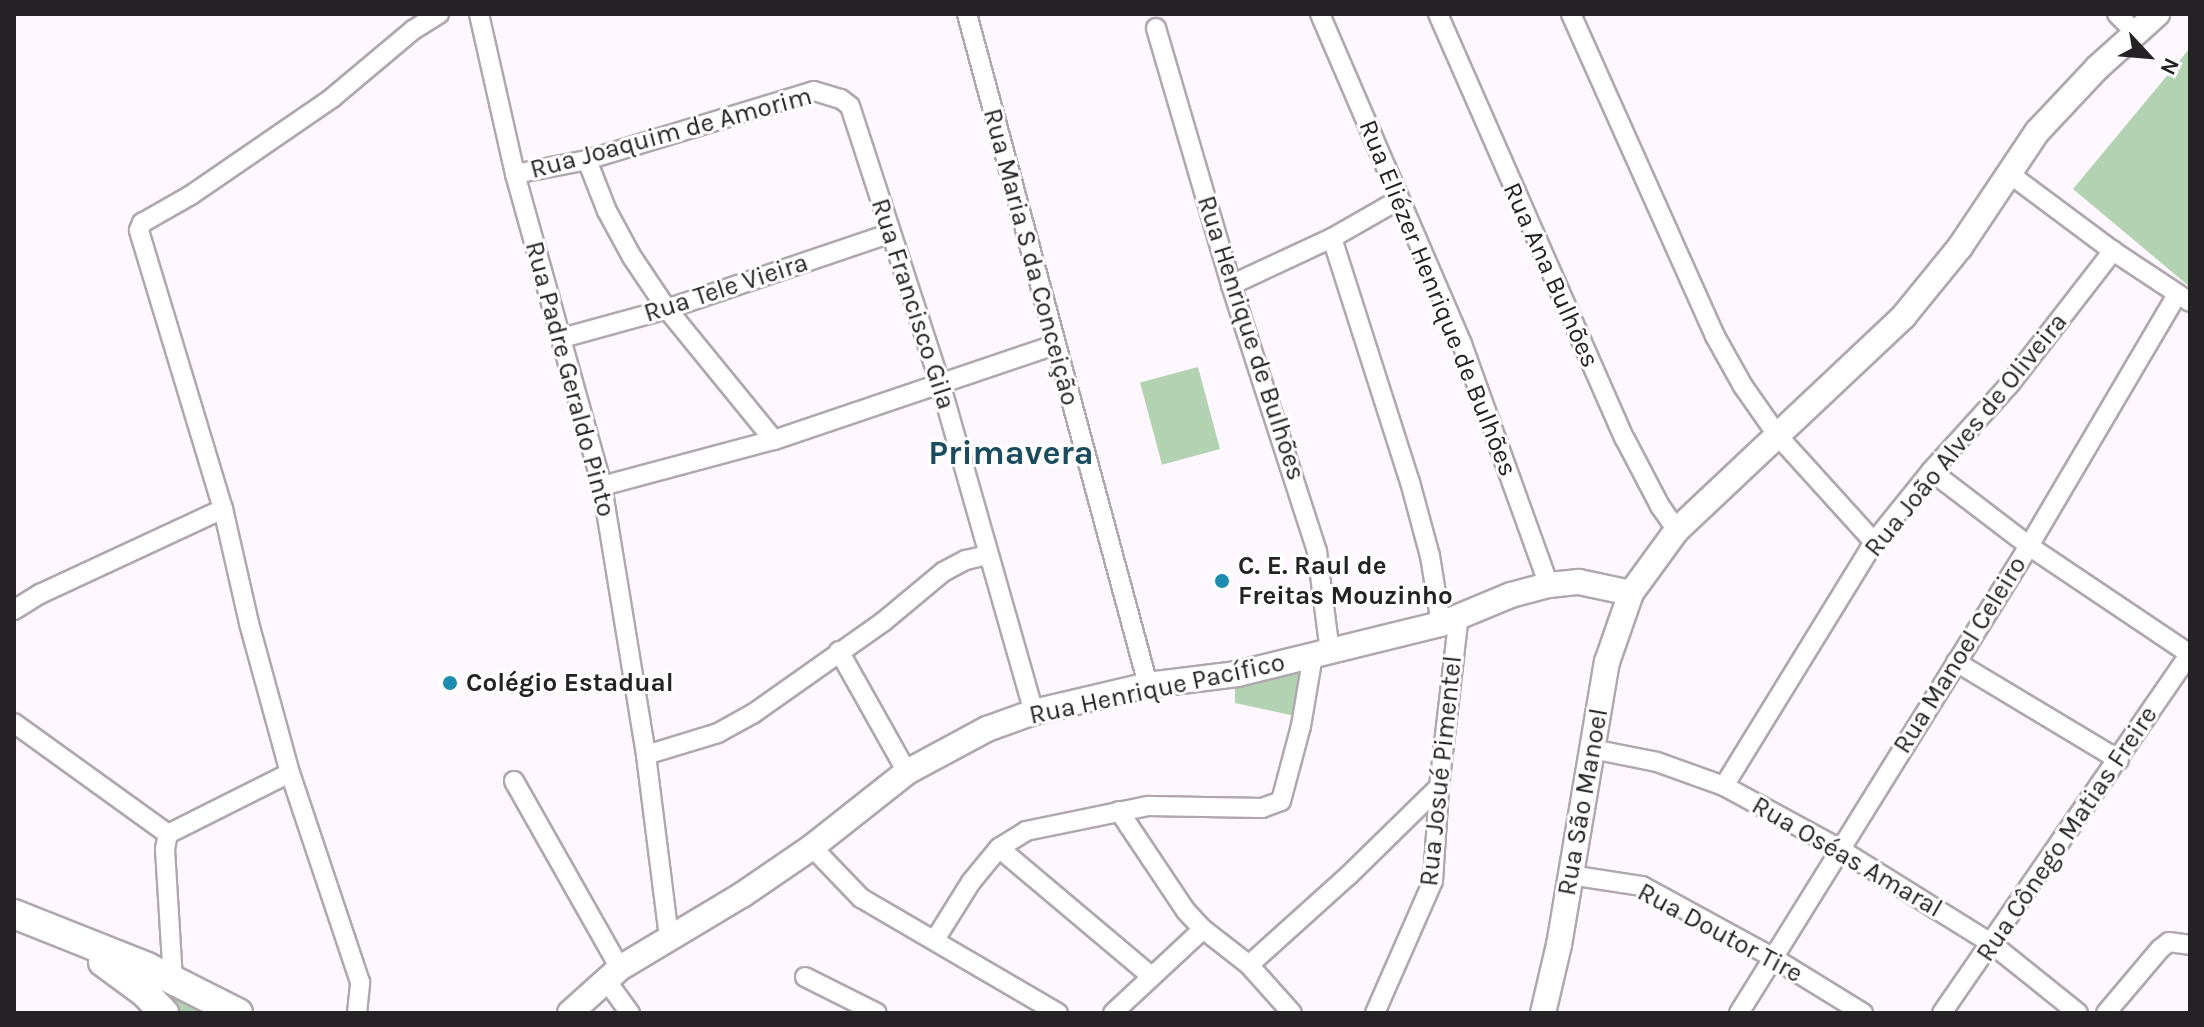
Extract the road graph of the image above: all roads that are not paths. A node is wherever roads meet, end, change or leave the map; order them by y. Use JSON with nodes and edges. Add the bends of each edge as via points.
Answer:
{"nodes":[{"id":1,"x":439,"y":14,"type":"edge"},
{"id":2,"x":479,"y":14,"type":"edge"},
{"id":3,"x":967,"y":14,"type":"edge"},
{"id":4,"x":1320,"y":14,"type":"edge"},
{"id":5,"x":1438,"y":14,"type":"edge"},
{"id":6,"x":1571,"y":14,"type":"edge"},
{"id":7,"x":2117,"y":14,"type":"edge"},
{"id":8,"x":2157,"y":14,"type":"edge"},
{"id":9,"x":1156,"y":28,"type":"dead end"},
{"id":10,"x":2135,"y":32,"type":"junction"},
{"id":11,"x":827,"y":94,"type":"joint"},
{"id":12,"x":587,"y":160,"type":"junction"},
{"id":13,"x":2007,"y":172,"type":"junction"},
{"id":14,"x":515,"y":174,"type":"junction"},
{"id":15,"x":1400,"y":199,"type":"junction"},
{"id":16,"x":889,"y":234,"type":"junction"},
{"id":17,"x":1332,"y":238,"type":"junction"},
{"id":18,"x":2113,"y":251,"type":"junction"},
{"id":19,"x":1231,"y":285,"type":"junction"},
{"id":20,"x":2183,"y":298,"type":"edge"},
{"id":21,"x":667,"y":309,"type":"junction"},
{"id":22,"x":562,"y":338,"type":"junction"},
{"id":23,"x":1055,"y":345,"type":"junction"},
{"id":24,"x":941,"y":386,"type":"junction"},
{"id":25,"x":1778,"y":436,"type":"junction"},
{"id":26,"x":774,"y":440,"type":"junction"},
{"id":27,"x":1931,"y":471,"type":"junction"},
{"id":28,"x":602,"y":486,"type":"junction"},
{"id":29,"x":223,"y":509,"type":"junction"},
{"id":30,"x":1677,"y":530,"type":"junction"},
{"id":31,"x":1874,"y":542,"type":"junction"},
{"id":32,"x":2029,"y":546,"type":"junction"},
{"id":33,"x":987,"y":555,"type":"junction"},
{"id":34,"x":1549,"y":585,"type":"junction"},
{"id":35,"x":1631,"y":593,"type":"junction"},
{"id":36,"x":14,"y":610,"type":"edge"},
{"id":37,"x":1450,"y":619,"type":"junction"},
{"id":38,"x":839,"y":651,"type":"junction"},
{"id":39,"x":1322,"y":654,"type":"junction"},
{"id":40,"x":2190,"y":654,"type":"edge"},
{"id":41,"x":1956,"y":662,"type":"junction"},
{"id":42,"x":1148,"y":685,"type":"junction"},
{"id":43,"x":1034,"y":712,"type":"junction"},
{"id":44,"x":14,"y":723,"type":"edge"},
{"id":45,"x":1592,"y":749,"type":"junction"},
{"id":46,"x":646,"y":755,"type":"junction"},
{"id":47,"x":2119,"y":760,"type":"junction"},
{"id":48,"x":907,"y":772,"type":"junction"},
{"id":49,"x":290,"y":773,"type":"junction"},
{"id":50,"x":514,"y":781,"type":"dead end"},
{"id":51,"x":1724,"y":786,"type":"junction"},
{"id":52,"x":1439,"y":787,"type":"junction"},
{"id":53,"x":1119,"y":811,"type":"junction"},
{"id":54,"x":168,"y":834,"type":"junction"},
{"id":55,"x":812,"y":847,"type":"junction"},
{"id":56,"x":999,"y":848,"type":"junction"},
{"id":57,"x":1838,"y":848,"type":"junction"},
{"id":58,"x":1570,"y":875,"type":"junction"},
{"id":59,"x":15,"y":914,"type":"edge"},
{"id":60,"x":1203,"y":929,"type":"junction"},
{"id":61,"x":58,"y":935,"type":"junction"},
{"id":62,"x":669,"y":937,"type":"junction"},
{"id":63,"x":936,"y":938,"type":"junction"},
{"id":64,"x":1992,"y":944,"type":"junction"},
{"id":65,"x":2190,"y":945,"type":"edge"},
{"id":66,"x":1772,"y":957,"type":"junction"},
{"id":67,"x":1249,"y":965,"type":"junction"},
{"id":68,"x":613,"y":974,"type":"junction"},
{"id":69,"x":1151,"y":976,"type":"junction"},
{"id":70,"x":805,"y":977,"type":"dead end"},
{"id":71,"x":173,"y":980,"type":"junction"},
{"id":72,"x":164,"y":1013,"type":"edge"},
{"id":73,"x":238,"y":1013,"type":"edge"},
{"id":74,"x":357,"y":1013,"type":"edge"},
{"id":75,"x":570,"y":1013,"type":"edge"},
{"id":76,"x":630,"y":1013,"type":"edge"},
{"id":77,"x":877,"y":1013,"type":"edge"},
{"id":78,"x":1058,"y":1013,"type":"edge"},
{"id":79,"x":1113,"y":1013,"type":"edge"},
{"id":80,"x":1292,"y":1013,"type":"edge"},
{"id":81,"x":1375,"y":1013,"type":"edge"},
{"id":82,"x":1543,"y":1013,"type":"edge"},
{"id":83,"x":1739,"y":1013,"type":"edge"},
{"id":84,"x":1863,"y":1013,"type":"edge"},
{"id":85,"x":1942,"y":1013,"type":"edge"},
{"id":86,"x":2078,"y":1013,"type":"edge"},
{"id":87,"x":2106,"y":1013,"type":"edge"}],
"edges":[{"from":1,"to":29,"type":"street","via":[[332,98],[140,226]]},
{"from":2,"to":14,"type":"street","name":"Rua Padre Geraldo Pinto"},
{"from":3,"to":23,"type":"street","name":"Rua Maria S da Conceição"},
{"from":4,"to":15,"type":"street","name":"Rua Eliézer Henrique de Bulhões"},
{"from":5,"to":30,"type":"street","name":"Rua Ana Bulhões","via":[[1625,439]]},
{"from":6,"to":25,"type":"street","via":[[1715,336]]},
{"from":7,"to":10,"type":"street"},
{"from":8,"to":10,"type":"main road","name":"Rua São Manoel"},
{"from":9,"to":19,"type":"street","name":"Rua Henrique de Bulhões"},
{"from":10,"to":13,"type":"main road","name":"Rua São Manoel","via":[[2066,99]]},
{"from":11,"to":12,"type":"street","name":"Rua Joaquim de Amorim","via":[[814,91]]},
{"from":11,"to":16,"type":"street","name":"Rua Francisco Gila","via":[[850,106]]},
{"from":12,"to":14,"type":"street","name":"Rua Joaquim de Amorim"},
{"from":12,"to":21,"type":"street","via":[[607,211]]},
{"from":13,"to":18,"type":"street"},
{"from":13,"to":25,"type":"main road","name":"Rua São Manoel","via":[[1921,297]]},
{"from":14,"to":22,"type":"street","name":"Rua Padre Geraldo Pinto"},
{"from":15,"to":17,"type":"street"},
{"from":15,"to":34,"type":"street","name":"Rua Eliézer Henrique de Bulhões","via":[[1507,462]]},
{"from":16,"to":21,"type":"street","name":"Rua Tele Vieira"},
{"from":16,"to":24,"type":"street","name":"Rua Francisco Gila"},
{"from":17,"to":19,"type":"street"},
{"from":17,"to":37,"type":"street","name":"Rua Josué Pimentel"},
{"from":18,"to":20,"type":"street"},
{"from":18,"to":27,"type":"street","name":"Rua João Alves de Oliveira","via":[[2009,385]]},
{"from":19,"to":39,"type":"street","name":"Rua Henrique de Bulhões","via":[[1317,552]]},
{"from":20,"to":32,"type":"street","name":"Rua Manoel Celeiro"},
{"from":21,"to":22,"type":"street","name":"Rua Tele Vieira"},
{"from":21,"to":26,"type":"street"},
{"from":22,"to":28,"type":"street","name":"Rua Padre Geraldo Pinto"},
{"from":23,"to":24,"type":"street"},
{"from":23,"to":42,"type":"street","name":"Rua Maria S da Conceição"},
{"from":24,"to":26,"type":"street"},
{"from":24,"to":33,"type":"street","name":"Rua Francisco Gila"},
{"from":25,"to":30,"type":"main road","name":"Rua São Manoel"},
{"from":25,"to":31,"type":"street"},
{"from":26,"to":28,"type":"street"},
{"from":27,"to":31,"type":"street","name":"Rua João Alves de Oliveira"},
{"from":27,"to":32,"type":"street"},
{"from":28,"to":46,"type":"street","name":"Rua Padre Geraldo Pinto"},
{"from":29,"to":36,"type":"street"},
{"from":29,"to":49,"type":"street"},
{"from":30,"to":35,"type":"main road","name":"Rua São Manoel"},
{"from":31,"to":51,"type":"street","name":"Rua João Alves de Oliveira"},
{"from":32,"to":40,"type":"street"},
{"from":32,"to":41,"type":"street","name":"Rua Manoel Celeiro"},
{"from":33,"to":38,"type":"street","via":[[943,572]]},
{"from":33,"to":43,"type":"street","name":"Rua Francisco Gila"},
{"from":34,"to":35,"type":"main road","name":"Rua Henrique Pacífico","via":[[1579,582]]},
{"from":34,"to":37,"type":"main road","name":"Rua Henrique Pacífico"},
{"from":35,"to":45,"type":"main road","name":"Rua São Manoel","via":[[1607,662]]},
{"from":37,"to":39,"type":"main road","name":"Rua Henrique Pacífico"},
{"from":37,"to":52,"type":"street","name":"Rua Josué Pimentel"},
{"from":38,"to":46,"type":"street","via":[[718,733]]},
{"from":38,"to":48,"type":"street"},
{"from":39,"to":42,"type":"main road","name":"Rua Henrique Pacífico","via":[[1237,674]]},
{"from":39,"to":53,"type":"street","name":"Rua Henrique de Bulhões","via":[[1281,801],[1262,808],[1148,806]]},
{"from":40,"to":47,"type":"street","name":"Rua Cônego Matias Freire"},
{"from":41,"to":47,"type":"street"},
{"from":41,"to":57,"type":"street","name":"Rua Manoel Celeiro"},
{"from":42,"to":43,"type":"main road","name":"Rua Henrique Pacífico"},
{"from":43,"to":48,"type":"main road","name":"Rua Henrique Pacífico","via":[[987,729]]},
{"from":44,"to":54,"type":"street"},
{"from":45,"to":51,"type":"street","name":"Rua Oséas Amaral","via":[[1657,762]]},
{"from":45,"to":58,"type":"main road","name":"Rua São Manoel"},
{"from":46,"to":62,"type":"street","name":"Rua Padre Geraldo Pinto"},
{"from":47,"to":64,"type":"street","name":"Rua Cônego Matias Freire"},
{"from":48,"to":55,"type":"main road","name":"Rua Henrique Pacífico"},
{"from":49,"to":54,"type":"street"},
{"from":49,"to":74,"type":"street","via":[[360,982]]},
{"from":50,"to":68,"type":"street"},
{"from":51,"to":57,"type":"street","name":"Rua Oséas Amaral"},
{"from":52,"to":67,"type":"street"},
{"from":52,"to":81,"type":"street","name":"Rua Josué Pimentel","via":[[1433,881]]},
{"from":53,"to":56,"type":"street","via":[[1026,831]]},
{"from":53,"to":60,"type":"street"},
{"from":54,"to":71,"type":"street"},
{"from":55,"to":62,"type":"main road","name":"Rua Henrique Pacífico"},
{"from":55,"to":63,"type":"street","via":[[861,898]]},
{"from":56,"to":63,"type":"street"},
{"from":56,"to":69,"type":"street"},
{"from":57,"to":64,"type":"street","name":"Rua Oséas Amaral"},
{"from":57,"to":66,"type":"street","name":"Rua Manoel Celeiro"},
{"from":58,"to":66,"type":"street","name":"Rua Doutor Tire","via":[[1642,886]]},
{"from":58,"to":82,"type":"main road","name":"Rua São Manoel"},
{"from":59,"to":61,"type":"main road"},
{"from":60,"to":67,"type":"street"},
{"from":60,"to":69,"type":"street"},
{"from":61,"to":71,"type":"main road"},
{"from":61,"to":72,"type":"main road","via":[[117,970]]},
{"from":62,"to":68,"type":"main road","name":"Rua Henrique Pacífico"},
{"from":63,"to":78,"type":"street"},
{"from":64,"to":85,"type":"street","name":"Rua Cônego Matias Freire"},
{"from":64,"to":86,"type":"street","name":"Rua Oséas Amaral"},
{"from":65,"to":87,"type":"street","via":[[2169,942],[2160,949]]},
{"from":66,"to":83,"type":"street","name":"Rua Manoel Celeiro"},
{"from":66,"to":84,"type":"street","name":"Rua Doutor Tire"},
{"from":67,"to":80,"type":"street"},
{"from":68,"to":75,"type":"main road","name":"Rua Henrique Pacífico"},
{"from":68,"to":76,"type":"street"},
{"from":69,"to":79,"type":"street"},
{"from":70,"to":77,"type":"street"},
{"from":71,"to":73,"type":"main road"}]}
